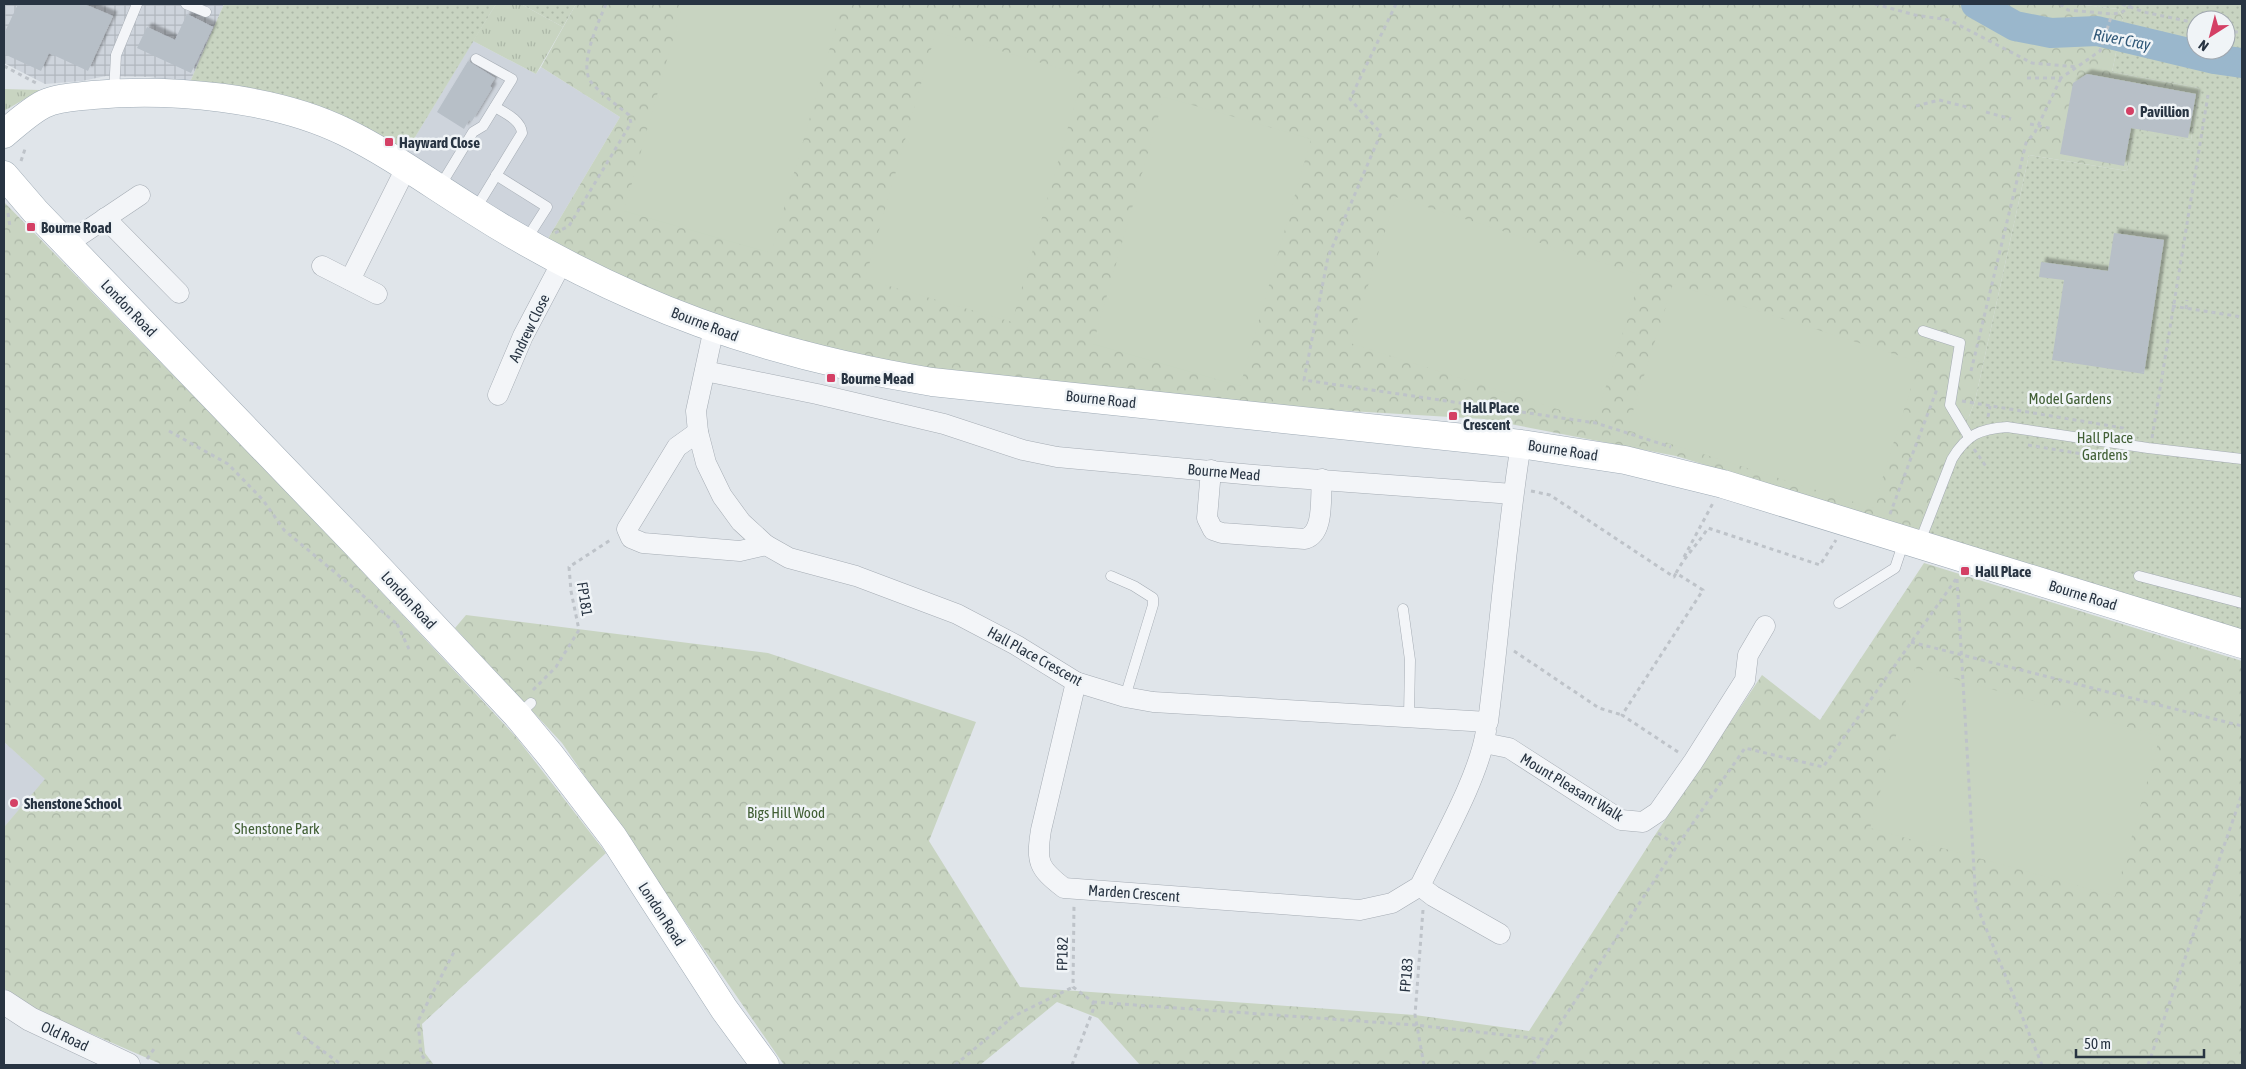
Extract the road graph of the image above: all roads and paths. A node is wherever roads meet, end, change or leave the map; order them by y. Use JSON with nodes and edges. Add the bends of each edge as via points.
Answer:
{"nodes":[{"id":1,"x":137,"y":4,"type":"edge"},
{"id":2,"x":186,"y":4,"type":"edge"},
{"id":3,"x":606,"y":4,"type":"edge"},
{"id":4,"x":1396,"y":4,"type":"edge"},
{"id":5,"x":1875,"y":4,"type":"edge"},
{"id":6,"x":2062,"y":4,"type":"edge"},
{"id":7,"x":2122,"y":4,"type":"edge"},
{"id":8,"x":2131,"y":4,"type":"edge"},
{"id":9,"x":206,"y":12,"type":"dead end"},
{"id":10,"x":2112,"y":14,"type":"junction"},
{"id":11,"x":2186,"y":21,"type":"edge"},
{"id":12,"x":476,"y":59,"type":"dead end"},
{"id":13,"x":4,"y":66,"type":"edge"},
{"id":14,"x":2078,"y":67,"type":"junction"},
{"id":15,"x":2027,"y":78,"type":"dead end"},
{"id":16,"x":2061,"y":78,"type":"junction"},
{"id":17,"x":44,"y":87,"type":"dead end"},
{"id":18,"x":114,"y":93,"type":"junction"},
{"id":19,"x":2208,"y":95,"type":"dead end"},
{"id":20,"x":1916,"y":106,"type":"dead end"},
{"id":21,"x":495,"y":107,"type":"junction"},
{"id":22,"x":1971,"y":108,"type":"dead end"},
{"id":23,"x":1986,"y":112,"type":"dead end"},
{"id":24,"x":2011,"y":119,"type":"dead end"},
{"id":25,"x":2030,"y":124,"type":"dead end"},
{"id":26,"x":2039,"y":126,"type":"junction"},
{"id":27,"x":2053,"y":129,"type":"dead end"},
{"id":28,"x":4,"y":134,"type":"edge"},
{"id":29,"x":30,"y":142,"type":"dead end"},
{"id":30,"x":406,"y":168,"type":"junction"},
{"id":31,"x":12,"y":171,"type":"edge"},
{"id":32,"x":496,"y":176,"type":"junction"},
{"id":33,"x":439,"y":188,"type":"junction"},
{"id":34,"x":140,"y":195,"type":"dead end"},
{"id":35,"x":474,"y":211,"type":"junction"},
{"id":36,"x":8,"y":213,"type":"dead end"},
{"id":37,"x":104,"y":218,"type":"junction"},
{"id":38,"x":10,"y":227,"type":"dead end"},
{"id":39,"x":554,"y":233,"type":"dead end"},
{"id":40,"x":524,"y":242,"type":"junction"},
{"id":41,"x":67,"y":244,"type":"junction"},
{"id":42,"x":562,"y":262,"type":"junction"},
{"id":43,"x":322,"y":266,"type":"dead end"},
{"id":44,"x":350,"y":280,"type":"junction"},
{"id":45,"x":179,"y":293,"type":"dead end"},
{"id":46,"x":377,"y":294,"type":"dead end"},
{"id":47,"x":2187,"y":300,"type":"dead end"},
{"id":48,"x":2172,"y":306,"type":"junction"},
{"id":49,"x":2186,"y":308,"type":"junction"},
{"id":50,"x":2242,"y":317,"type":"edge"},
{"id":51,"x":714,"y":328,"type":"junction"},
{"id":52,"x":1923,"y":331,"type":"dead end"},
{"id":53,"x":705,"y":371,"type":"junction"},
{"id":54,"x":1970,"y":372,"type":"dead end"},
{"id":55,"x":1937,"y":388,"type":"dead end"},
{"id":56,"x":1965,"y":394,"type":"dead end"},
{"id":57,"x":498,"y":395,"type":"dead end"},
{"id":58,"x":1963,"y":401,"type":"junction"},
{"id":59,"x":1959,"y":405,"type":"dead end"},
{"id":60,"x":1990,"y":406,"type":"junction"},
{"id":61,"x":1983,"y":421,"type":"dead end"},
{"id":62,"x":169,"y":431,"type":"dead end"},
{"id":63,"x":698,"y":432,"type":"junction"},
{"id":64,"x":2129,"y":433,"type":"dead end"},
{"id":65,"x":1969,"y":437,"type":"junction"},
{"id":66,"x":2146,"y":438,"type":"dead end"},
{"id":67,"x":2152,"y":438,"type":"junction"},
{"id":68,"x":2161,"y":438,"type":"dead end"},
{"id":69,"x":1521,"y":444,"type":"junction"},
{"id":70,"x":1981,"y":444,"type":"dead end"},
{"id":71,"x":2027,"y":445,"type":"dead end"},
{"id":72,"x":1672,"y":447,"type":"dead end"},
{"id":73,"x":2242,"y":459,"type":"edge"},
{"id":74,"x":2131,"y":462,"type":"dead end"},
{"id":75,"x":1987,"y":468,"type":"dead end"},
{"id":76,"x":1211,"y":470,"type":"junction"},
{"id":77,"x":1322,"y":479,"type":"junction"},
{"id":78,"x":1513,"y":491,"type":"junction"},
{"id":79,"x":1880,"y":513,"type":"dead end"},
{"id":80,"x":1846,"y":522,"type":"junction"},
{"id":81,"x":1701,"y":524,"type":"dead end"},
{"id":82,"x":627,"y":529,"type":"junction"},
{"id":83,"x":1911,"y":542,"type":"junction"},
{"id":84,"x":766,"y":545,"type":"junction"},
{"id":85,"x":1684,"y":558,"type":"junction"},
{"id":86,"x":1960,"y":568,"type":"junction"},
{"id":87,"x":1676,"y":573,"type":"junction"},
{"id":88,"x":1111,"y":576,"type":"dead end"},
{"id":89,"x":2139,"y":576,"type":"dead end"},
{"id":90,"x":1839,"y":603,"type":"dead end"},
{"id":91,"x":2242,"y":603,"type":"edge"},
{"id":92,"x":1403,"y":609,"type":"dead end"},
{"id":93,"x":397,"y":624,"type":"dead end"},
{"id":94,"x":1765,"y":626,"type":"dead end"},
{"id":95,"x":1498,"y":641,"type":"junction"},
{"id":96,"x":1911,"y":642,"type":"junction"},
{"id":97,"x":2242,"y":644,"type":"edge"},
{"id":98,"x":1961,"y":655,"type":"junction"},
{"id":99,"x":1076,"y":682,"type":"junction"},
{"id":100,"x":1125,"y":697,"type":"junction"},
{"id":101,"x":520,"y":709,"type":"junction"},
{"id":102,"x":1622,"y":715,"type":"junction"},
{"id":103,"x":1409,"y":716,"type":"junction"},
{"id":104,"x":1488,"y":722,"type":"junction"},
{"id":105,"x":2242,"y":726,"type":"edge"},
{"id":106,"x":1484,"y":743,"type":"junction"},
{"id":107,"x":1692,"y":762,"type":"junction"},
{"id":108,"x":2242,"y":794,"type":"edge"},
{"id":109,"x":1657,"y":832,"type":"dead end"},
{"id":110,"x":1677,"y":846,"type":"junction"},
{"id":111,"x":1420,"y":886,"type":"junction"},
{"id":112,"x":1074,"y":889,"type":"junction"},
{"id":113,"x":1500,"y":934,"type":"dead end"},
{"id":114,"x":455,"y":950,"type":"dead end"},
{"id":115,"x":1073,"y":987,"type":"junction"},
{"id":116,"x":4,"y":1002,"type":"edge"},
{"id":117,"x":1093,"y":1002,"type":"junction"},
{"id":118,"x":1415,"y":1025,"type":"junction"},
{"id":119,"x":297,"y":1032,"type":"dead end"},
{"id":120,"x":1550,"y":1040,"type":"junction"},
{"id":121,"x":154,"y":1049,"type":"dead end"},
{"id":122,"x":128,"y":1065,"type":"edge"},
{"id":123,"x":143,"y":1065,"type":"edge"},
{"id":124,"x":342,"y":1065,"type":"edge"},
{"id":125,"x":429,"y":1065,"type":"edge"},
{"id":126,"x":765,"y":1065,"type":"edge"},
{"id":127,"x":955,"y":1065,"type":"edge"},
{"id":128,"x":1072,"y":1065,"type":"edge"},
{"id":129,"x":1424,"y":1065,"type":"edge"},
{"id":130,"x":1532,"y":1065,"type":"edge"},
{"id":131,"x":2042,"y":1065,"type":"edge"},
{"id":132,"x":2148,"y":1065,"type":"edge"}],
"edges":[{"from":1,"to":18,"type":"lane","via":[[116,54]]},
{"from":2,"to":9,"type":"lane"},
{"from":3,"to":39,"type":"path","via":[[586,64],[590,80],[629,115],[631,123],[569,226]]},
{"from":4,"to":72,"type":"path","via":[[1350,99],[1381,133],[1328,257],[1304,380],[1596,423]]},
{"from":5,"to":14,"type":"path","via":[[1949,20],[2032,62]]},
{"from":6,"to":10,"type":"path","via":[[2068,10]]},
{"from":7,"to":8,"type":"path"},
{"from":8,"to":10,"type":"path","via":[[2120,13]]},
{"from":8,"to":11,"type":"path","via":[[2144,12]]},
{"from":10,"to":14,"type":"path","via":[[2100,51]]},
{"from":12,"to":21,"type":"lane","via":[[512,79]]},
{"from":13,"to":17,"type":"path"},
{"from":14,"to":16,"type":"path"},
{"from":15,"to":16,"type":"path"},
{"from":16,"to":26,"type":"path"},
{"from":18,"to":28,"type":"main road","name":"Bourne Road","via":[[62,98],[43,104]]},
{"from":18,"to":30,"type":"main road","name":"Bourne Road","via":[[193,95],[289,110],[345,132]]},
{"from":19,"to":48,"type":"path"},
{"from":20,"to":22,"type":"path","via":[[1939,100]]},
{"from":21,"to":32,"type":"lane","via":[[518,122],[522,132]]},
{"from":21,"to":33,"type":"lane","via":[[483,126],[473,132]]},
{"from":23,"to":24,"type":"path"},
{"from":25,"to":26,"type":"path"},
{"from":26,"to":27,"type":"path"},
{"from":26,"to":54,"type":"path","via":[[2026,144]]},
{"from":29,"to":31,"type":"path"},
{"from":30,"to":33,"type":"main road","name":"Bourne Road"},
{"from":30,"to":44,"type":"street"},
{"from":31,"to":41,"type":"main road","name":"London Road"},
{"from":32,"to":35,"type":"lane"},
{"from":32,"to":40,"type":"lane","via":[[547,206]]},
{"from":33,"to":35,"type":"main road","name":"Bourne Road"},
{"from":34,"to":37,"type":"street"},
{"from":35,"to":40,"type":"main road","name":"Bourne Road"},
{"from":36,"to":38,"type":"path"},
{"from":37,"to":41,"type":"street"},
{"from":37,"to":45,"type":"street"},
{"from":40,"to":42,"type":"main road","name":"Bourne Road"},
{"from":41,"to":101,"type":"main road","name":"London Road"},
{"from":42,"to":51,"type":"main road","name":"Bourne Road","via":[[639,299]]},
{"from":42,"to":57,"type":"street","name":"Andrew Close","via":[[523,336]]},
{"from":43,"to":44,"type":"street"},
{"from":44,"to":46,"type":"street"},
{"from":47,"to":49,"type":"path"},
{"from":48,"to":49,"type":"path"},
{"from":48,"to":67,"type":"path"},
{"from":49,"to":50,"type":"path"},
{"from":51,"to":53,"type":"street","name":"Hall Place Crescent"},
{"from":51,"to":69,"type":"main road","name":"Bourne Road","via":[[744,340],[794,353],[932,382]]},
{"from":52,"to":65,"type":"lane","via":[[1960,343],[1950,405]]},
{"from":53,"to":63,"type":"street","name":"Hall Place Crescent","via":[[696,412]]},
{"from":53,"to":76,"type":"street","name":"Bourne Mead","via":[[944,424],[1023,450],[1057,457]]},
{"from":55,"to":79,"type":"path","via":[[1890,516]]},
{"from":56,"to":58,"type":"path"},
{"from":58,"to":59,"type":"path","via":[[1960,400]]},
{"from":58,"to":60,"type":"path"},
{"from":60,"to":61,"type":"path","via":[[1988,419]]},
{"from":60,"to":64,"type":"path","via":[[2122,428]]},
{"from":62,"to":93,"type":"path","via":[[228,464],[263,500],[284,530]]},
{"from":63,"to":82,"type":"street","via":[[678,446]]},
{"from":63,"to":84,"type":"street","name":"Hall Place Crescent","via":[[706,463],[722,496],[741,522]]},
{"from":65,"to":73,"type":"lane","via":[[1986,429],[2007,427]]},
{"from":65,"to":83,"type":"lane","via":[[1952,459]]},
{"from":66,"to":67,"type":"path"},
{"from":67,"to":68,"type":"path"},
{"from":69,"to":78,"type":"street"},
{"from":69,"to":80,"type":"main road","name":"Bourne Road","via":[[1674,471]]},
{"from":70,"to":75,"type":"path","via":[[1973,448]]},
{"from":71,"to":74,"type":"path"},
{"from":76,"to":77,"type":"street","name":"Bourne Mead"},
{"from":76,"to":77,"type":"street","via":[[1208,524],[1212,530],[1222,533],[1310,538],[1318,528]]},
{"from":77,"to":78,"type":"street","name":"Bourne Mead"},
{"from":78,"to":87,"type":"path","via":[[1550,495],[1674,576]]},
{"from":78,"to":95,"type":"street"},
{"from":80,"to":83,"type":"main road","name":"Bourne Road"},
{"from":80,"to":85,"type":"path","via":[[1820,565],[1708,528]]},
{"from":81,"to":85,"type":"path"},
{"from":82,"to":84,"type":"street","via":[[631,538],[643,543],[740,551]]},
{"from":82,"to":101,"type":"path","name":"FP181","via":[[569,567],[578,630],[556,666]]},
{"from":83,"to":86,"type":"main road","name":"Bourne Road"},
{"from":83,"to":90,"type":"lane","via":[[1895,568]]},
{"from":84,"to":99,"type":"street","name":"Hall Place Crescent","via":[[789,558],[856,576],[957,614]]},
{"from":85,"to":87,"type":"path"},
{"from":86,"to":96,"type":"path"},
{"from":86,"to":97,"type":"main road","name":"Bourne Road"},
{"from":86,"to":98,"type":"path"},
{"from":87,"to":102,"type":"path","via":[[1702,590]]},
{"from":88,"to":100,"type":"lane","via":[[1153,598]]},
{"from":89,"to":91,"type":"lane"},
{"from":92,"to":103,"type":"lane","via":[[1410,660]]},
{"from":94,"to":107,"type":"street","name":"Mount Pleasant Walk","via":[[1748,655],[1745,680]]},
{"from":95,"to":102,"type":"path","via":[[1599,708]]},
{"from":95,"to":104,"type":"street"},
{"from":96,"to":98,"type":"path"},
{"from":96,"to":110,"type":"path","via":[[1823,766],[1745,748]]},
{"from":98,"to":105,"type":"path"},
{"from":98,"to":131,"type":"path","via":[[1976,904]]},
{"from":99,"to":100,"type":"street","name":"Hall Place Crescent"},
{"from":99,"to":112,"type":"street","name":"Marden Crescent","via":[[1037,853],[1045,874],[1064,888]]},
{"from":100,"to":103,"type":"street","name":"Hall Place Crescent","via":[[1153,702]]},
{"from":101,"to":126,"type":"main road","name":"London Road","via":[[551,756],[613,837],[724,1009]]},
{"from":102,"to":107,"type":"path"},
{"from":103,"to":104,"type":"street","name":"Hall Place Crescent"},
{"from":104,"to":106,"type":"street"},
{"from":106,"to":107,"type":"street","name":"Mount Pleasant Walk","via":[[1509,748],[1621,820],[1643,822],[1658,812]]},
{"from":106,"to":111,"type":"street","via":[[1466,790]]},
{"from":108,"to":132,"type":"path"},
{"from":109,"to":110,"type":"path"},
{"from":110,"to":120,"type":"path"},
{"from":111,"to":112,"type":"street","name":"Marden Crescent","via":[[1392,903],[1360,910]]},
{"from":111,"to":113,"type":"street"},
{"from":111,"to":118,"type":"path","name":"FP183","via":[[1424,898]]},
{"from":112,"to":115,"type":"path","name":"FP182"},
{"from":114,"to":125,"type":"path","via":[[418,1021],[421,1054]]},
{"from":115,"to":117,"type":"path","name":"FP182"},
{"from":115,"to":127,"type":"path","via":[[1014,1016]]},
{"from":116,"to":122,"type":"street","name":"Old Road","via":[[30,1019]]},
{"from":117,"to":118,"type":"path"},
{"from":117,"to":128,"type":"path","via":[[1093,1010]]},
{"from":118,"to":120,"type":"path"},
{"from":118,"to":129,"type":"path","name":"FP183"},
{"from":119,"to":124,"type":"path"},
{"from":120,"to":130,"type":"path"},
{"from":121,"to":123,"type":"path"}]}
